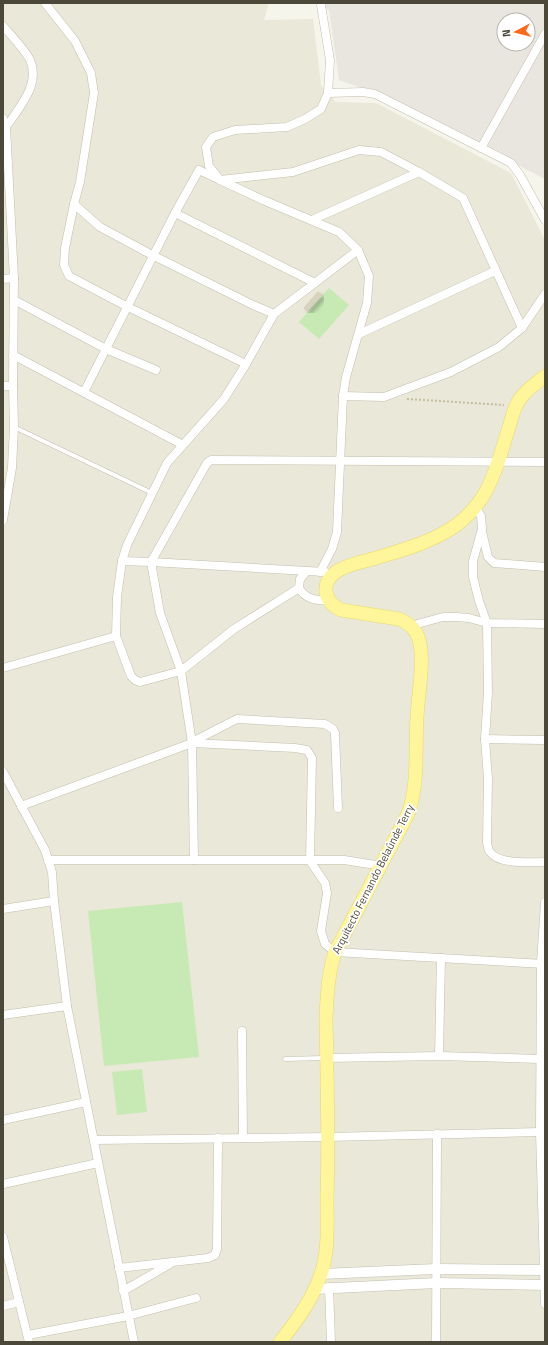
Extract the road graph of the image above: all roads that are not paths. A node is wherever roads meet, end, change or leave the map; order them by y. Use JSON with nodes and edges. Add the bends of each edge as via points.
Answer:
{"nodes":[{"id":1,"x":45,"y":3,"type":"edge"},
{"id":2,"x":320,"y":4,"type":"edge"},
{"id":3,"x":3,"y":26,"type":"edge"},
{"id":4,"x":545,"y":34,"type":"edge"},
{"id":5,"x":328,"y":93,"type":"junction"},
{"id":6,"x":3,"y":118,"type":"edge"},
{"id":7,"x":6,"y":127,"type":"junction"},
{"id":8,"x":481,"y":148,"type":"junction"},
{"id":9,"x":419,"y":172,"type":"junction"},
{"id":10,"x":220,"y":180,"type":"junction"},
{"id":11,"x":74,"y":204,"type":"junction"},
{"id":12,"x":175,"y":213,"type":"junction"},
{"id":13,"x":312,"y":220,"type":"junction"},
{"id":14,"x":545,"y":220,"type":"edge"},
{"id":15,"x":358,"y":250,"type":"junction"},
{"id":16,"x":154,"y":256,"type":"junction"},
{"id":17,"x":495,"y":271,"type":"junction"},
{"id":18,"x":14,"y":278,"type":"junction"},
{"id":19,"x":3,"y":280,"type":"edge"},
{"id":20,"x":315,"y":283,"type":"junction"},
{"id":21,"x":545,"y":294,"type":"edge"},
{"id":22,"x":14,"y":300,"type":"junction"},
{"id":23,"x":128,"y":307,"type":"junction"},
{"id":24,"x":274,"y":314,"type":"junction"},
{"id":25,"x":522,"y":328,"type":"junction"},
{"id":26,"x":358,"y":334,"type":"junction"},
{"id":27,"x":106,"y":349,"type":"junction"},
{"id":28,"x":13,"y":355,"type":"junction"},
{"id":29,"x":246,"y":364,"type":"junction"},
{"id":30,"x":156,"y":370,"type":"dead end"},
{"id":31,"x":545,"y":376,"type":"edge"},
{"id":32,"x":3,"y":386,"type":"edge"},
{"id":33,"x":13,"y":386,"type":"junction"},
{"id":34,"x":84,"y":392,"type":"junction"},
{"id":35,"x":343,"y":396,"type":"junction"},
{"id":36,"x":14,"y":427,"type":"junction"},
{"id":37,"x":183,"y":445,"type":"junction"},
{"id":38,"x":499,"y":461,"type":"junction"},
{"id":39,"x":339,"y":462,"type":"junction"},
{"id":40,"x":545,"y":462,"type":"edge"},
{"id":41,"x":153,"y":493,"type":"junction"},
{"id":42,"x":475,"y":507,"type":"junction"},
{"id":43,"x":3,"y":520,"type":"edge"},
{"id":44,"x":482,"y":529,"type":"junction"},
{"id":45,"x":122,"y":561,"type":"junction"},
{"id":46,"x":151,"y":562,"type":"junction"},
{"id":47,"x":545,"y":567,"type":"edge"},
{"id":48,"x":308,"y":572,"type":"junction"},
{"id":49,"x":320,"y":572,"type":"junction"},
{"id":50,"x":334,"y":573,"type":"junction"},
{"id":51,"x":299,"y":588,"type":"junction"},
{"id":52,"x":327,"y":596,"type":"junction"},
{"id":53,"x":487,"y":622,"type":"junction"},
{"id":54,"x":545,"y":624,"type":"edge"},
{"id":55,"x":410,"y":626,"type":"junction"},
{"id":56,"x":116,"y":636,"type":"junction"},
{"id":57,"x":3,"y":668,"type":"edge"},
{"id":58,"x":181,"y":671,"type":"junction"},
{"id":59,"x":485,"y":739,"type":"junction"},
{"id":60,"x":545,"y":740,"type":"edge"},
{"id":61,"x":192,"y":743,"type":"junction"},
{"id":62,"x":3,"y":772,"type":"edge"},
{"id":63,"x":20,"y":806,"type":"junction"},
{"id":64,"x":338,"y":808,"type":"dead end"},
{"id":65,"x":48,"y":860,"type":"junction"},
{"id":66,"x":194,"y":860,"type":"junction"},
{"id":67,"x":310,"y":861,"type":"junction"},
{"id":68,"x":545,"y":862,"type":"edge"},
{"id":69,"x":382,"y":866,"type":"junction"},
{"id":70,"x":54,"y":901,"type":"junction"},
{"id":71,"x":545,"y":902,"type":"edge"},
{"id":72,"x":3,"y":909,"type":"edge"},
{"id":73,"x":335,"y":952,"type":"junction"},
{"id":74,"x":441,"y":958,"type":"junction"},
{"id":75,"x":543,"y":964,"type":"edge"},
{"id":76,"x":67,"y":1006,"type":"junction"},
{"id":77,"x":3,"y":1015,"type":"edge"},
{"id":78,"x":242,"y":1031,"type":"dead end"},
{"id":79,"x":439,"y":1056,"type":"junction"},
{"id":80,"x":285,"y":1058,"type":"dead end"},
{"id":81,"x":326,"y":1058,"type":"junction"},
{"id":82,"x":540,"y":1059,"type":"junction"},
{"id":83,"x":86,"y":1102,"type":"junction"},
{"id":84,"x":3,"y":1120,"type":"edge"},
{"id":85,"x":540,"y":1132,"type":"junction"},
{"id":86,"x":437,"y":1134,"type":"junction"},
{"id":87,"x":328,"y":1137,"type":"junction"},
{"id":88,"x":218,"y":1138,"type":"junction"},
{"id":89,"x":243,"y":1138,"type":"junction"},
{"id":90,"x":94,"y":1140,"type":"junction"},
{"id":91,"x":98,"y":1163,"type":"junction"},
{"id":92,"x":3,"y":1184,"type":"edge"},
{"id":93,"x":3,"y":1237,"type":"edge"},
{"id":94,"x":174,"y":1261,"type":"junction"},
{"id":95,"x":119,"y":1268,"type":"junction"},
{"id":96,"x":436,"y":1269,"type":"junction"},
{"id":97,"x":544,"y":1270,"type":"edge"},
{"id":98,"x":321,"y":1274,"type":"junction"},
{"id":99,"x":436,"y":1283,"type":"junction"},
{"id":100,"x":545,"y":1285,"type":"edge"},
{"id":101,"x":330,"y":1287,"type":"junction"},
{"id":102,"x":315,"y":1288,"type":"junction"},
{"id":103,"x":123,"y":1291,"type":"junction"},
{"id":104,"x":196,"y":1298,"type":"dead end"},
{"id":105,"x":19,"y":1302,"type":"junction"},
{"id":106,"x":545,"y":1304,"type":"edge"},
{"id":107,"x":3,"y":1306,"type":"edge"},
{"id":108,"x":128,"y":1316,"type":"junction"},
{"id":109,"x":28,"y":1338,"type":"edge"},
{"id":110,"x":134,"y":1342,"type":"edge"},
{"id":111,"x":280,"y":1342,"type":"edge"},
{"id":112,"x":331,"y":1342,"type":"edge"},
{"id":113,"x":436,"y":1342,"type":"edge"}],
"edges":[{"from":1,"to":11,"type":"street","via":[[75,41],[91,73],[94,94]]},
{"from":2,"to":5,"type":"street","via":[[330,60]]},
{"from":3,"to":7,"type":"street","via":[[30,59],[33,71],[31,89]]},
{"from":4,"to":8,"type":"street"},
{"from":5,"to":8,"type":"street","via":[[375,94]]},
{"from":5,"to":10,"type":"street","via":[[321,109],[287,127],[235,130],[213,136],[206,147],[209,166]]},
{"from":6,"to":7,"type":"street"},
{"from":7,"to":18,"type":"street"},
{"from":8,"to":14,"type":"street","via":[[511,163],[520,174]]},
{"from":9,"to":10,"type":"street","via":[[381,152],[359,150],[293,172]]},
{"from":9,"to":13,"type":"street"},
{"from":9,"to":17,"type":"street","via":[[463,198]]},
{"from":10,"to":12,"type":"street","via":[[199,170]]},
{"from":10,"to":13,"type":"street"},
{"from":11,"to":16,"type":"street","via":[[100,226]]},
{"from":11,"to":23,"type":"street","via":[[65,248],[64,265],[69,276]]},
{"from":12,"to":16,"type":"street"},
{"from":12,"to":20,"type":"street"},
{"from":13,"to":15,"type":"street","via":[[339,232]]},
{"from":15,"to":20,"type":"street"},
{"from":15,"to":26,"type":"street","via":[[369,276],[367,303]]},
{"from":16,"to":23,"type":"street"},
{"from":16,"to":24,"type":"street"},
{"from":17,"to":25,"type":"street"},
{"from":17,"to":26,"type":"street"},
{"from":18,"to":19,"type":"street"},
{"from":18,"to":22,"type":"street"},
{"from":20,"to":24,"type":"street"},
{"from":21,"to":25,"type":"street"},
{"from":22,"to":27,"type":"street"},
{"from":22,"to":28,"type":"street"},
{"from":23,"to":27,"type":"street"},
{"from":23,"to":29,"type":"street"},
{"from":24,"to":29,"type":"street"},
{"from":25,"to":35,"type":"street","via":[[499,347],[451,372],[384,397]]},
{"from":26,"to":35,"type":"street"},
{"from":27,"to":30,"type":"street"},
{"from":27,"to":34,"type":"street"},
{"from":28,"to":33,"type":"street"},
{"from":28,"to":34,"type":"street"},
{"from":29,"to":37,"type":"street","via":[[224,399]]},
{"from":31,"to":38,"type":"main road","via":[[523,394],[516,405]]},
{"from":32,"to":33,"type":"street"},
{"from":33,"to":36,"type":"street"},
{"from":34,"to":37,"type":"street"},
{"from":35,"to":39,"type":"street"},
{"from":36,"to":41,"type":"lane"},
{"from":36,"to":43,"type":"street","via":[[12,468]]},
{"from":37,"to":41,"type":"street","via":[[167,463]]},
{"from":38,"to":39,"type":"street"},
{"from":38,"to":40,"type":"street"},
{"from":38,"to":42,"type":"main road","via":[[492,481]]},
{"from":39,"to":46,"type":"street","via":[[212,460],[207,463]]},
{"from":39,"to":49,"type":"street","via":[[337,532],[332,549]]},
{"from":41,"to":45,"type":"street","via":[[127,545]]},
{"from":42,"to":44,"type":"street","via":[[481,516]]},
{"from":42,"to":50,"type":"main road","via":[[455,526],[440,535]]},
{"from":44,"to":47,"type":"street","via":[[488,557],[494,563]]},
{"from":44,"to":53,"type":"street","via":[[473,577]]},
{"from":45,"to":46,"type":"street"},
{"from":45,"to":56,"type":"street","via":[[117,597]]},
{"from":46,"to":48,"type":"street"},
{"from":46,"to":58,"type":"street","via":[[160,612]]},
{"from":48,"to":49,"type":"street"},
{"from":48,"to":51,"type":"street","via":[[300,579]]},
{"from":49,"to":50,"type":"street"},
{"from":50,"to":52,"type":"main road","via":[[328,581]]},
{"from":51,"to":52,"type":"street","via":[[303,595],[314,600]]},
{"from":51,"to":58,"type":"street","via":[[234,629]]},
{"from":52,"to":55,"type":"main road","via":[[334,606],[341,610],[391,617]]},
{"from":53,"to":54,"type":"street"},
{"from":53,"to":55,"type":"street","via":[[456,616]]},
{"from":53,"to":59,"type":"street","via":[[488,692]]},
{"from":55,"to":69,"type":"main road","name":"Arquitecto Fernando Belaúnde Terry","via":[[415,630],[422,654],[415,790],[408,814]]},
{"from":56,"to":57,"type":"street"},
{"from":56,"to":58,"type":"street","via":[[131,676],[135,680],[140,682]]},
{"from":58,"to":61,"type":"street"},
{"from":59,"to":60,"type":"street"},
{"from":59,"to":68,"type":"street","via":[[488,779],[487,843],[490,853],[502,860],[520,863]]},
{"from":61,"to":63,"type":"street"},
{"from":61,"to":64,"type":"street","via":[[237,719],[325,724],[335,733]]},
{"from":61,"to":66,"type":"street"},
{"from":61,"to":67,"type":"street","via":[[307,750],[312,758]]},
{"from":62,"to":63,"type":"street"},
{"from":63,"to":65,"type":"street"},
{"from":65,"to":66,"type":"street"},
{"from":65,"to":70,"type":"street","via":[[52,872]]},
{"from":66,"to":67,"type":"street"},
{"from":67,"to":69,"type":"street","via":[[344,860]]},
{"from":67,"to":73,"type":"street","via":[[325,883],[327,893],[321,931],[325,944]]},
{"from":69,"to":73,"type":"main road","name":"Arquitecto Fernando Belaúnde Terry"},
{"from":70,"to":72,"type":"street"},
{"from":70,"to":76,"type":"street"},
{"from":71,"to":75,"type":"street"},
{"from":73,"to":74,"type":"street"},
{"from":73,"to":81,"type":"main road","name":"Arquitecto Fernando Belaúnde Terry","via":[[327,992]]},
{"from":74,"to":75,"type":"street"},
{"from":74,"to":79,"type":"street"},
{"from":75,"to":82,"type":"street"},
{"from":76,"to":77,"type":"street"},
{"from":76,"to":83,"type":"street"},
{"from":78,"to":89,"type":"street"},
{"from":79,"to":81,"type":"street"},
{"from":79,"to":82,"type":"street"},
{"from":80,"to":81,"type":"lane"},
{"from":81,"to":87,"type":"main road","name":"Arquitecto Fernando Belaúnde Terry"},
{"from":82,"to":85,"type":"street"},
{"from":83,"to":84,"type":"street"},
{"from":83,"to":90,"type":"street"},
{"from":85,"to":86,"type":"street"},
{"from":85,"to":97,"type":"street"},
{"from":86,"to":87,"type":"street"},
{"from":86,"to":96,"type":"street"},
{"from":87,"to":89,"type":"street"},
{"from":87,"to":98,"type":"main road","name":"Arquitecto Fernando Belaúnde Terry","via":[[326,1249]]},
{"from":88,"to":89,"type":"street"},
{"from":88,"to":90,"type":"street"},
{"from":88,"to":94,"type":"street","via":[[217,1249],[215,1254],[208,1258]]},
{"from":90,"to":91,"type":"street"},
{"from":91,"to":92,"type":"street"},
{"from":91,"to":95,"type":"street"},
{"from":93,"to":105,"type":"street"},
{"from":94,"to":95,"type":"street"},
{"from":94,"to":103,"type":"street"},
{"from":95,"to":103,"type":"street"},
{"from":96,"to":97,"type":"street"},
{"from":96,"to":98,"type":"street"},
{"from":96,"to":99,"type":"street"},
{"from":97,"to":100,"type":"street"},
{"from":98,"to":102,"type":"main road","name":"Arquitecto Fernando Belaúnde Terry"},
{"from":99,"to":100,"type":"street"},
{"from":99,"to":101,"type":"street"},
{"from":99,"to":113,"type":"street"},
{"from":100,"to":106,"type":"street"},
{"from":101,"to":102,"type":"street"},
{"from":101,"to":112,"type":"street"},
{"from":102,"to":111,"type":"main road","name":"Arquitecto Fernando Belaúnde Terry","via":[[302,1312]]},
{"from":103,"to":108,"type":"street"},
{"from":104,"to":108,"type":"street"},
{"from":105,"to":107,"type":"street"},
{"from":105,"to":109,"type":"street"},
{"from":108,"to":109,"type":"street"},
{"from":108,"to":110,"type":"street"}]}
